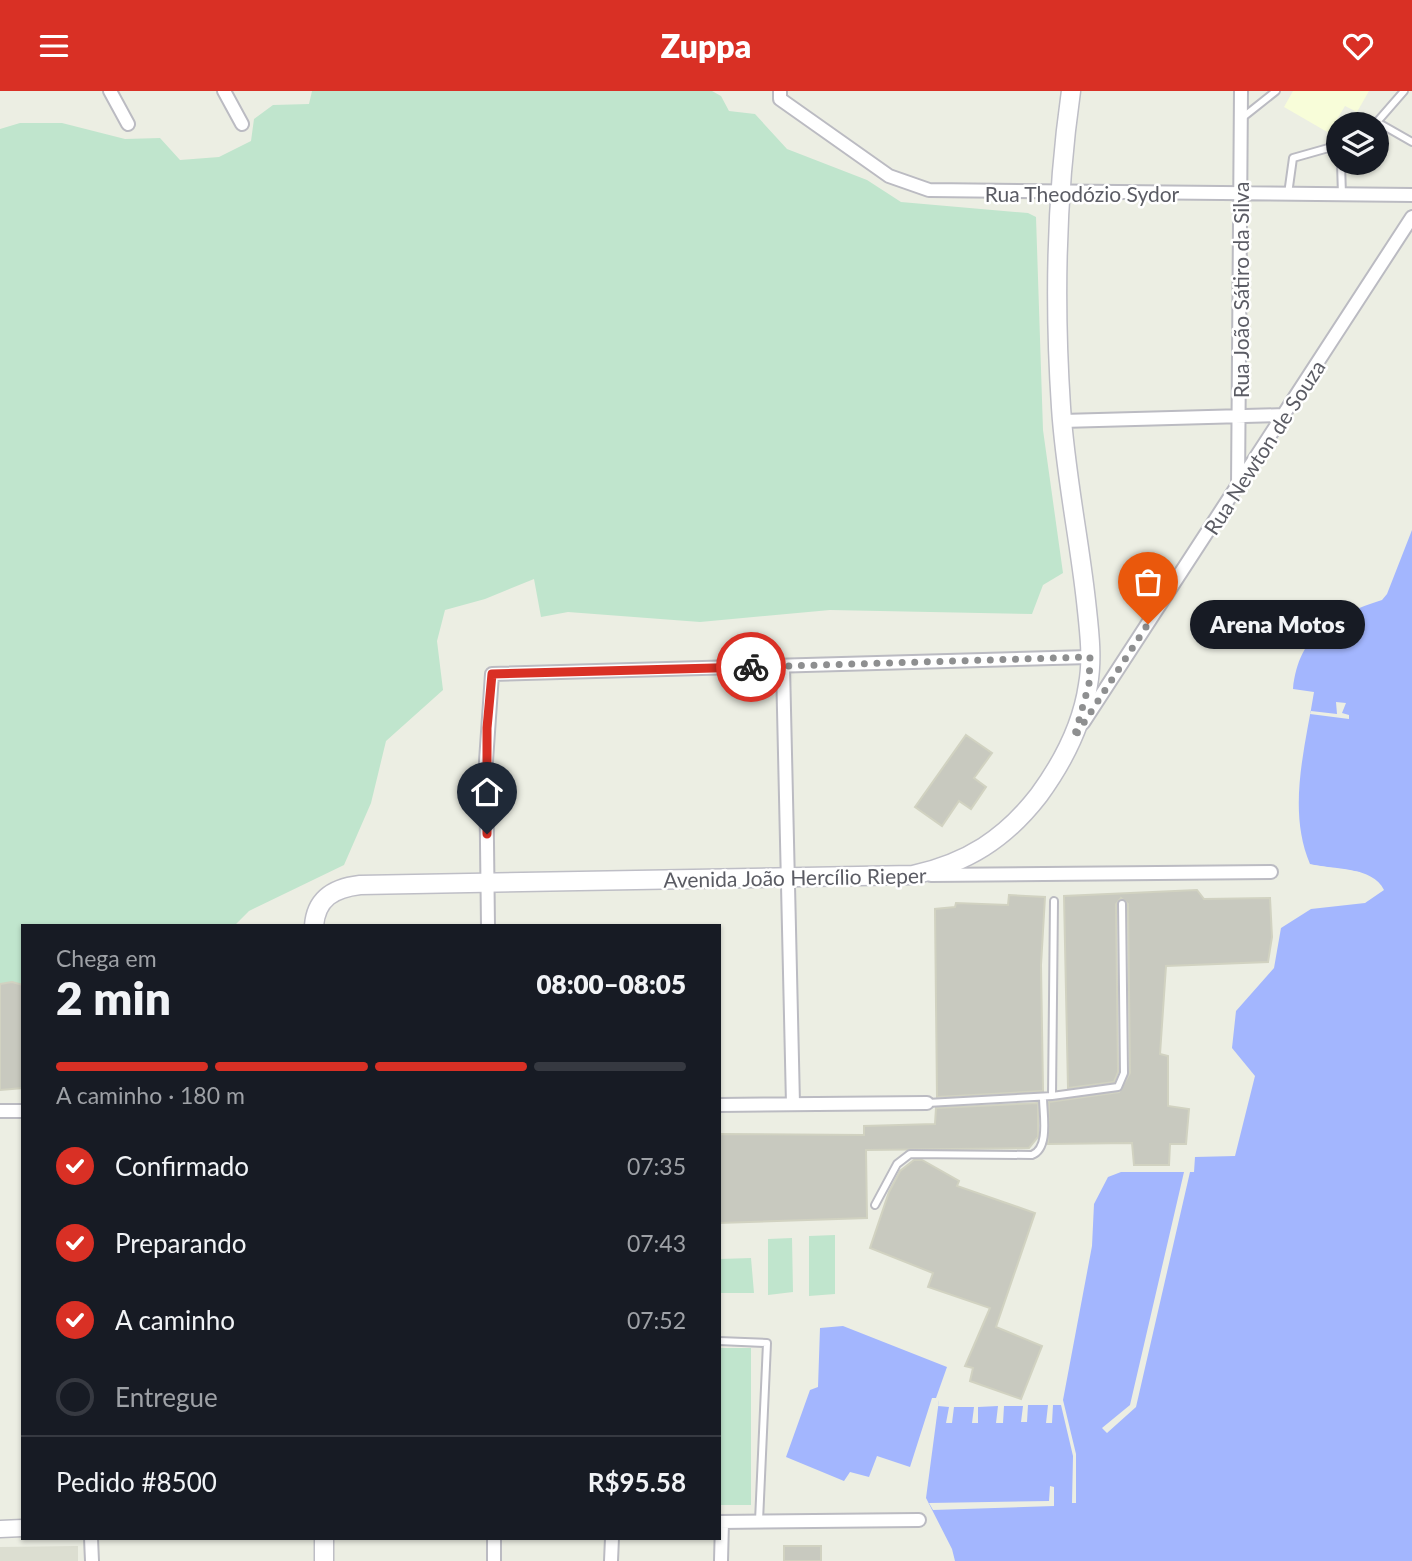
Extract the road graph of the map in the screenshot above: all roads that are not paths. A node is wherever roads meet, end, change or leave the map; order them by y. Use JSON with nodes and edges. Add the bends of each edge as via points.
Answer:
{"nodes":[{"id":1,"x":110,"y":91,"type":"edge"},
{"id":2,"x":224,"y":91,"type":"edge"},
{"id":3,"x":1071,"y":91,"type":"edge"},
{"id":4,"x":1241,"y":91,"type":"edge"},
{"id":5,"x":1276,"y":91,"type":"edge"},
{"id":6,"x":1405,"y":91,"type":"edge"},
{"id":7,"x":1412,"y":94,"type":"edge"},
{"id":8,"x":780,"y":95,"type":"edge"},
{"id":9,"x":1385,"y":112,"type":"edge"},
{"id":10,"x":1241,"y":119,"type":"junction"},
{"id":11,"x":128,"y":124,"type":"dead end"},
{"id":12,"x":242,"y":124,"type":"dead end"},
{"id":13,"x":1389,"y":130,"type":"edge"},
{"id":14,"x":1412,"y":142,"type":"edge"},
{"id":15,"x":1326,"y":149,"type":"edge"},
{"id":16,"x":1341,"y":175,"type":"edge"},
{"id":17,"x":1060,"y":193,"type":"junction"},
{"id":18,"x":1240,"y":194,"type":"junction"},
{"id":19,"x":1288,"y":194,"type":"junction"},
{"id":20,"x":1342,"y":195,"type":"junction"},
{"id":21,"x":1412,"y":195,"type":"edge"},
{"id":22,"x":1412,"y":217,"type":"edge"},
{"id":23,"x":1285,"y":415,"type":"junction"},
{"id":24,"x":1239,"y":416,"type":"junction"},
{"id":25,"x":1062,"y":421,"type":"junction"},
{"id":26,"x":1238,"y":488,"type":"junction"},
{"id":27,"x":1090,"y":657,"type":"junction"},
{"id":28,"x":783,"y":666,"type":"junction"},
{"id":29,"x":1074,"y":738,"type":"junction"},
{"id":30,"x":1271,"y":872,"type":"dead end"},
{"id":31,"x":913,"y":875,"type":"junction"},
{"id":32,"x":788,"y":877,"type":"junction"},
{"id":33,"x":487,"y":883,"type":"junction"},
{"id":34,"x":1054,"y":901,"type":"dead end"},
{"id":35,"x":1122,"y":904,"type":"dead end"},
{"id":36,"x":315,"y":924,"type":"edge"},
{"id":37,"x":488,"y":924,"type":"edge"},
{"id":38,"x":1052,"y":1095,"type":"junction"},
{"id":39,"x":1043,"y":1097,"type":"junction"},
{"id":40,"x":927,"y":1103,"type":"joint"},
{"id":41,"x":793,"y":1104,"type":"junction"},
{"id":42,"x":721,"y":1105,"type":"edge"},
{"id":43,"x":0,"y":1111,"type":"edge"},
{"id":44,"x":21,"y":1111,"type":"edge"},
{"id":45,"x":875,"y":1205,"type":"dead end"},
{"id":46,"x":721,"y":1341,"type":"edge"},
{"id":47,"x":919,"y":1520,"type":"dead end"},
{"id":48,"x":759,"y":1521,"type":"junction"},
{"id":49,"x":721,"y":1522,"type":"edge"},
{"id":50,"x":21,"y":1528,"type":"edge"},
{"id":51,"x":0,"y":1529,"type":"edge"},
{"id":52,"x":92,"y":1540,"type":"edge"},
{"id":53,"x":324,"y":1540,"type":"edge"},
{"id":54,"x":494,"y":1540,"type":"edge"},
{"id":55,"x":612,"y":1540,"type":"edge"},
{"id":56,"x":720,"y":1540,"type":"edge"},
{"id":57,"x":92,"y":1561,"type":"edge"},
{"id":58,"x":324,"y":1561,"type":"edge"},
{"id":59,"x":494,"y":1561,"type":"edge"},
{"id":60,"x":611,"y":1561,"type":"edge"},
{"id":61,"x":721,"y":1561,"type":"edge"}],
"edges":[{"from":1,"to":11,"type":"street"},
{"from":2,"to":12,"type":"street"},
{"from":3,"to":17,"type":"main road"},
{"from":4,"to":10,"type":"street","name":"Rua João Sátiro da Silva"},
{"from":5,"to":10,"type":"lane"},
{"from":6,"to":7,"type":"lane"},
{"from":6,"to":9,"type":"lane"},
{"from":8,"to":17,"type":"street","name":"Rua Theodózio Sydor","via":[[889,176],[914,187],[944,192]]},
{"from":10,"to":18,"type":"street","name":"Rua João Sátiro da Silva"},
{"from":13,"to":14,"type":"lane"},
{"from":15,"to":19,"type":"lane","via":[[1293,158]]},
{"from":16,"to":20,"type":"lane"},
{"from":17,"to":18,"type":"street","name":"Rua Theodózio Sydor"},
{"from":17,"to":25,"type":"main road","via":[[1057,304]]},
{"from":18,"to":19,"type":"street","name":"Rua Theodózio Sydor"},
{"from":18,"to":24,"type":"street","name":"Rua João Sátiro da Silva"},
{"from":19,"to":20,"type":"street","name":"Rua Theodózio Sydor"},
{"from":20,"to":21,"type":"street","name":"Rua Theodózio Sydor"},
{"from":22,"to":23,"type":"street","name":"Rua Newton de Souza"},
{"from":23,"to":24,"type":"street"},
{"from":23,"to":26,"type":"street","name":"Rua Newton de Souza"},
{"from":24,"to":25,"type":"street"},
{"from":24,"to":26,"type":"street","name":"Rua João Sátiro da Silva"},
{"from":25,"to":27,"type":"main road"},
{"from":26,"to":29,"type":"street","name":"Rua Newton de Souza"},
{"from":27,"to":28,"type":"street"},
{"from":27,"to":29,"type":"main road","via":[[1089,684]]},
{"from":28,"to":32,"type":"street"},
{"from":28,"to":33,"type":"street","via":[[492,674],[487,728]]},
{"from":29,"to":31,"type":"main road","name":"Rua Newton de Souza","via":[[1045,787],[1001,836],[962,861]]},
{"from":30,"to":31,"type":"street","name":"Avenida João Hercílio Rieper"},
{"from":31,"to":32,"type":"main road","name":"Avenida João Hercílio Rieper"},
{"from":32,"to":33,"type":"main road","name":"Avenida João Hercílio Rieper"},
{"from":32,"to":41,"type":"street"},
{"from":33,"to":36,"type":"main road","name":"Avenida João Hercílio Rieper","via":[[343,887],[323,899]]},
{"from":33,"to":37,"type":"street"},
{"from":34,"to":38,"type":"lane"},
{"from":35,"to":38,"type":"lane","via":[[1121,1083]]},
{"from":38,"to":39,"type":"lane"},
{"from":39,"to":40,"type":"lane"},
{"from":39,"to":45,"type":"lane","via":[[1043,1146],[1038,1152],[910,1154],[897,1164]]},
{"from":40,"to":41,"type":"street"},
{"from":41,"to":42,"type":"street"},
{"from":43,"to":44,"type":"street"},
{"from":46,"to":48,"type":"lane","via":[[768,1343]]},
{"from":47,"to":48,"type":"street"},
{"from":48,"to":49,"type":"street"},
{"from":50,"to":51,"type":"street"},
{"from":52,"to":57,"type":"street"},
{"from":53,"to":58,"type":"main road"},
{"from":54,"to":59,"type":"street"},
{"from":55,"to":60,"type":"street"},
{"from":56,"to":61,"type":"street"}]}
